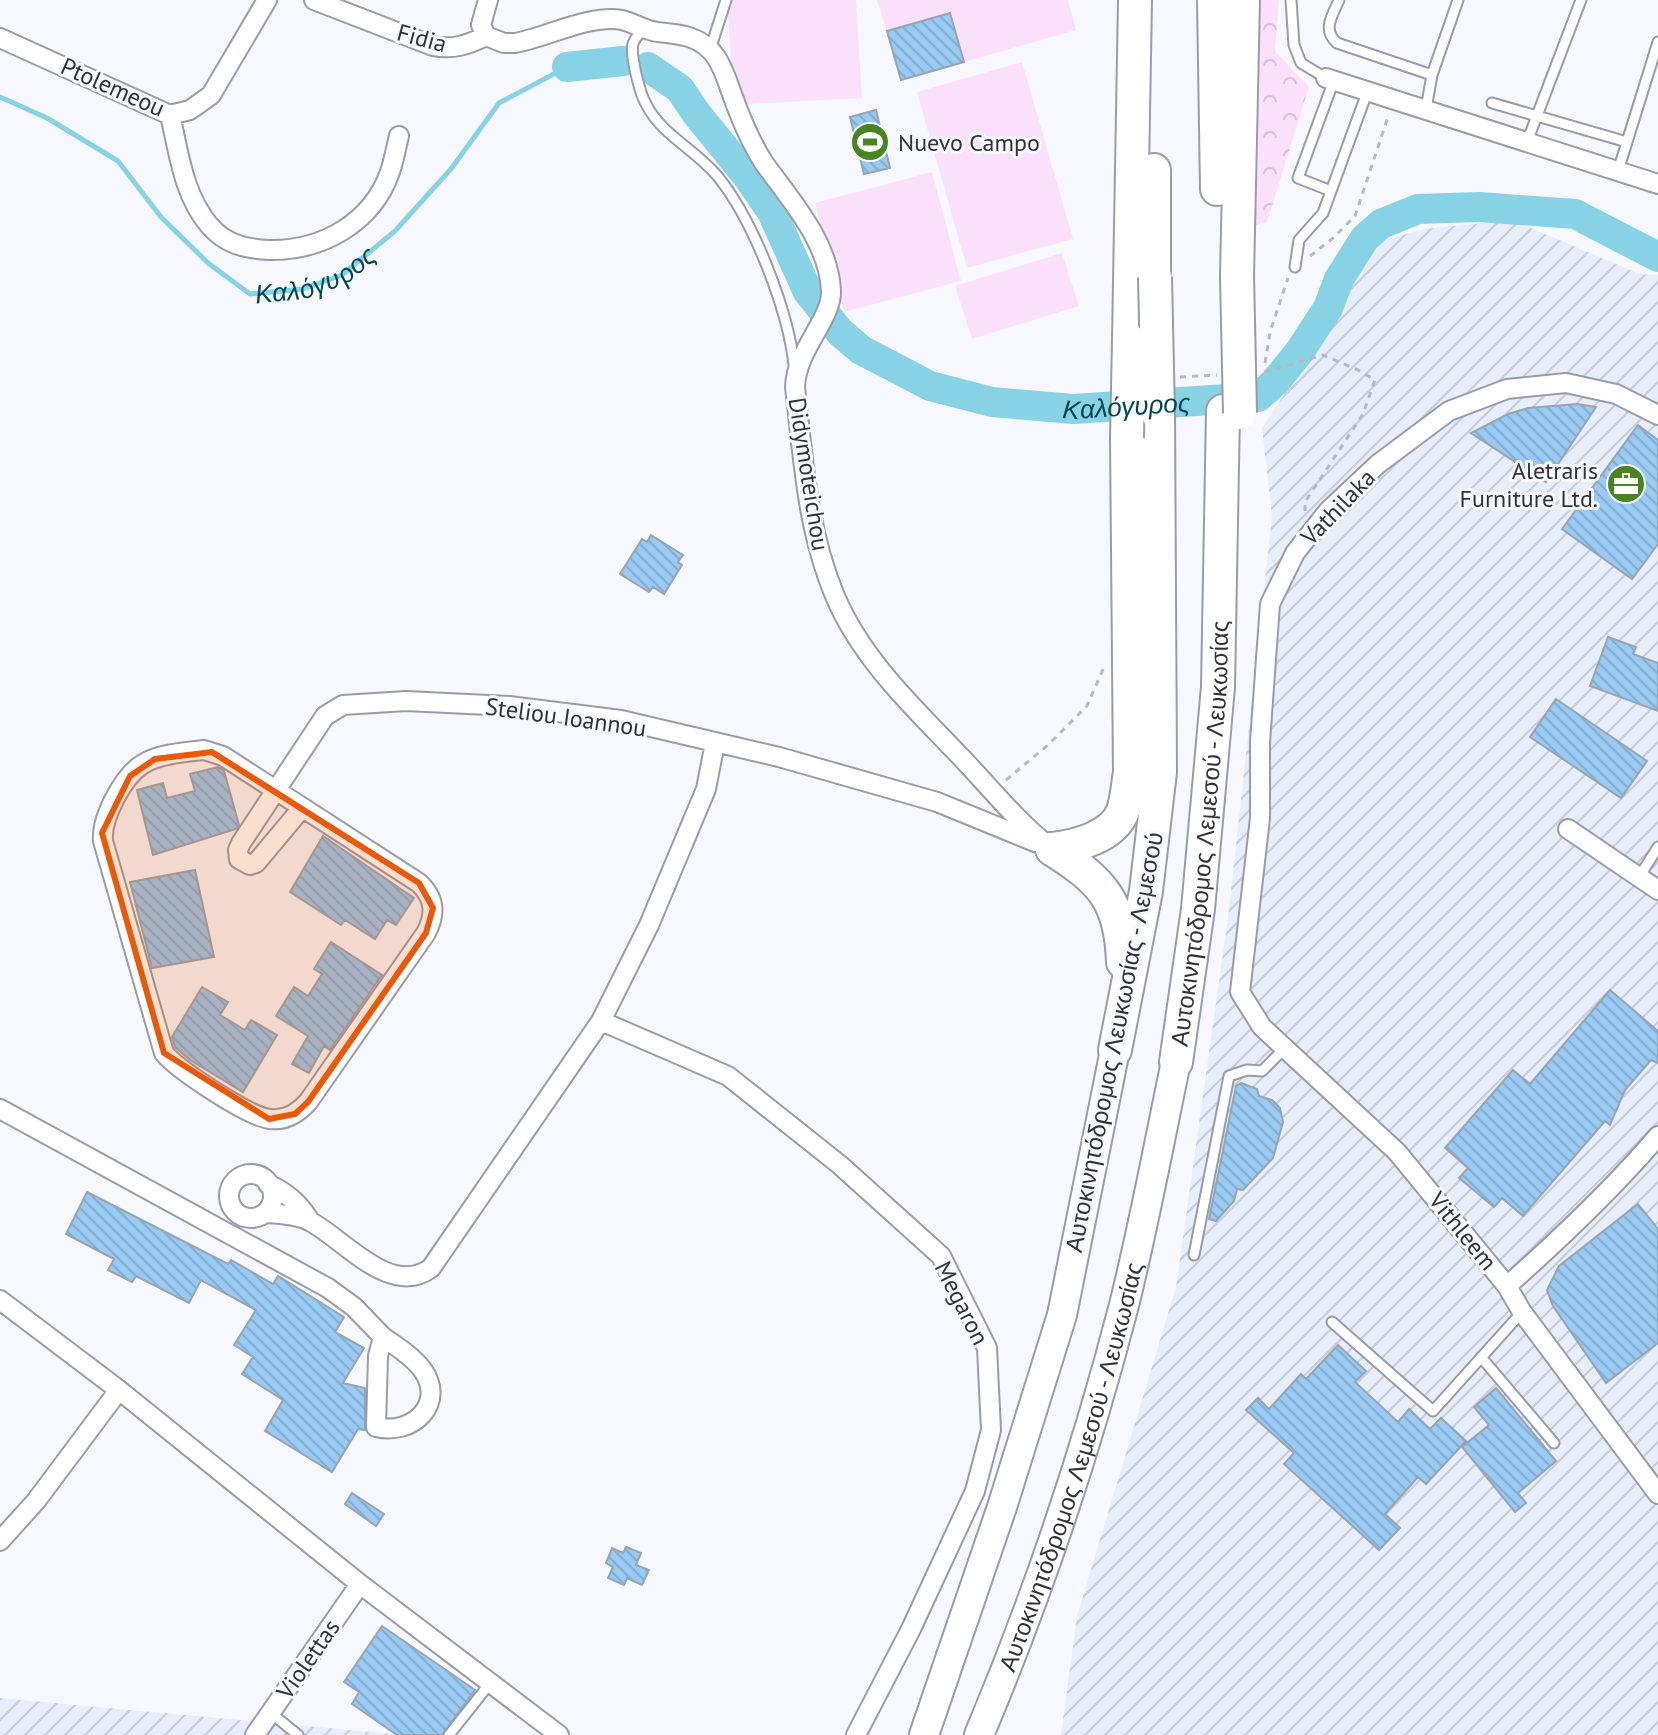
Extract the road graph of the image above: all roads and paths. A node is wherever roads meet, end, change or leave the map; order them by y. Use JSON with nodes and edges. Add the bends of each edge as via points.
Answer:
{"nodes":[{"id":1,"x":267,"y":0,"type":"edge"},
{"id":2,"x":314,"y":0,"type":"edge"},
{"id":3,"x":488,"y":0,"type":"edge"},
{"id":4,"x":726,"y":0,"type":"edge"},
{"id":5,"x":1214,"y":0,"type":"edge"},
{"id":6,"x":1243,"y":0,"type":"edge"},
{"id":7,"x":1291,"y":0,"type":"edge"},
{"id":8,"x":1339,"y":0,"type":"edge"},
{"id":9,"x":1458,"y":0,"type":"edge"},
{"id":10,"x":1581,"y":0,"type":"edge"},
{"id":11,"x":1141,"y":5,"type":"edge"},
{"id":12,"x":643,"y":29,"type":"junction"},
{"id":13,"x":486,"y":36,"type":"junction"},
{"id":14,"x":0,"y":38,"type":"edge"},
{"id":15,"x":1658,"y":42,"type":"edge"},
{"id":16,"x":710,"y":50,"type":"junction"},
{"id":17,"x":1432,"y":75,"type":"junction"},
{"id":18,"x":1330,"y":79,"type":"junction"},
{"id":19,"x":1368,"y":90,"type":"junction"},
{"id":20,"x":1395,"y":99,"type":"junction"},
{"id":21,"x":1492,"y":103,"type":"dead end"},
{"id":22,"x":1426,"y":109,"type":"junction"},
{"id":23,"x":170,"y":115,"type":"junction"},
{"id":24,"x":1537,"y":116,"type":"junction"},
{"id":25,"x":399,"y":136,"type":"dead end"},
{"id":26,"x":1527,"y":142,"type":"junction"},
{"id":27,"x":1627,"y":142,"type":"junction"},
{"id":28,"x":1618,"y":171,"type":"junction"},
{"id":29,"x":1658,"y":184,"type":"edge"},
{"id":30,"x":1331,"y":191,"type":"junction"},
{"id":31,"x":1295,"y":267,"type":"junction"},
{"id":32,"x":1228,"y":276,"type":"junction"},
{"id":33,"x":1263,"y":372,"type":"dead end"},
{"id":34,"x":795,"y":375,"type":"junction"},
{"id":35,"x":1658,"y":415,"type":"edge"},
{"id":36,"x":715,"y":743,"type":"junction"},
{"id":37,"x":275,"y":790,"type":"junction"},
{"id":38,"x":302,"y":808,"type":"junction"},
{"id":39,"x":1568,"y":829,"type":"dead end"},
{"id":40,"x":1658,"y":847,"type":"edge"},
{"id":41,"x":1052,"y":849,"type":"junction"},
{"id":42,"x":1639,"y":877,"type":"junction"},
{"id":43,"x":1658,"y":890,"type":"edge"},
{"id":44,"x":1240,"y":992,"type":"joint"},
{"id":45,"x":1125,"y":1001,"type":"junction"},
{"id":46,"x":601,"y":1021,"type":"junction"},
{"id":47,"x":1286,"y":1047,"type":"junction"},
{"id":48,"x":1115,"y":1050,"type":"joint"},
{"id":49,"x":1176,"y":1062,"type":"joint"},
{"id":50,"x":0,"y":1109,"type":"edge"},
{"id":51,"x":1658,"y":1136,"type":"edge"},
{"id":52,"x":268,"y":1184,"type":"junction"},
{"id":53,"x":265,"y":1213,"type":"junction"},
{"id":54,"x":238,"y":1214,"type":"junction"},
{"id":55,"x":310,"y":1221,"type":"junction"},
{"id":56,"x":226,"y":1230,"type":"junction"},
{"id":57,"x":1194,"y":1255,"type":"dead end"},
{"id":58,"x":1507,"y":1286,"type":"junction"},
{"id":59,"x":0,"y":1300,"type":"edge"},
{"id":60,"x":1522,"y":1312,"type":"junction"},
{"id":61,"x":1332,"y":1322,"type":"dead end"},
{"id":62,"x":383,"y":1337,"type":"junction"},
{"id":63,"x":1481,"y":1357,"type":"junction"},
{"id":64,"x":119,"y":1390,"type":"junction"},
{"id":65,"x":1554,"y":1443,"type":"dead end"},
{"id":66,"x":1658,"y":1494,"type":"edge"},
{"id":67,"x":0,"y":1541,"type":"edge"},
{"id":68,"x":977,"y":1579,"type":"junction"},
{"id":69,"x":360,"y":1584,"type":"junction"},
{"id":70,"x":491,"y":1682,"type":"junction"},
{"id":71,"x":271,"y":1713,"type":"junction"},
{"id":72,"x":255,"y":1735,"type":"edge"},
{"id":73,"x":298,"y":1735,"type":"edge"},
{"id":74,"x":449,"y":1735,"type":"edge"},
{"id":75,"x":559,"y":1735,"type":"edge"},
{"id":76,"x":856,"y":1735,"type":"edge"},
{"id":77,"x":908,"y":1735,"type":"edge"},
{"id":78,"x":924,"y":1735,"type":"edge"},
{"id":79,"x":979,"y":1735,"type":"edge"}],
"edges":[{"from":1,"to":23,"type":"street","name":"Ptolemeou","via":[[211,95],[190,110]]},
{"from":2,"to":13,"type":"street","name":"Fidia","via":[[433,46],[459,47]]},
{"from":3,"to":13,"type":"street","via":[[481,25]]},
{"from":4,"to":16,"type":"lane"},
{"from":5,"to":32,"type":"highway","name":"Αυτοκινητόδρομος Λεμεσού - Λευκωσίας"},
{"from":6,"to":32,"type":"highway"},
{"from":7,"to":18,"type":"lane","via":[[1294,45],[1301,63]]},
{"from":8,"to":17,"type":"lane","via":[[1328,26],[1337,43]]},
{"from":9,"to":17,"type":"lane"},
{"from":10,"to":24,"type":"lane"},
{"from":11,"to":41,"type":"highway","bridge":true,"via":[[1127,438],[1130,772],[1122,813],[1105,833],[1076,846]]},
{"from":11,"to":45,"type":"highway","name":"Αυτοκινητόδρομος Λευκωσίας - Λεμεσού","bridge":true,"via":[[1155,274],[1160,772],[1146,891]]},
{"from":12,"to":13,"type":"street","via":[[622,20],[595,21],[515,43]]},
{"from":12,"to":16,"type":"street","via":[[691,37]]},
{"from":12,"to":34,"type":"lane","via":[[633,44],[633,57],[646,104],[661,125],[720,178],[740,211],[784,317]]},
{"from":14,"to":23,"type":"street","name":"Ptolemeou"},
{"from":15,"to":27,"type":"lane"},
{"from":16,"to":34,"type":"street","name":"Didymoteichou","via":[[759,155],[821,248],[830,282],[826,311]]},
{"from":17,"to":22,"type":"lane"},
{"from":18,"to":19,"type":"street"},
{"from":18,"to":30,"type":"lane","via":[[1298,178]]},
{"from":19,"to":20,"type":"street"},
{"from":19,"to":30,"type":"lane"},
{"from":20,"to":22,"type":"street"},
{"from":20,"to":31,"type":"path","via":[[1355,216]]},
{"from":21,"to":24,"type":"lane"},
{"from":22,"to":26,"type":"street"},
{"from":23,"to":25,"type":"street","via":[[183,172],[200,212],[220,236],[250,249],[296,249],[344,231],[366,212],[384,185]]},
{"from":24,"to":26,"type":"lane"},
{"from":24,"to":27,"type":"lane"},
{"from":26,"to":28,"type":"street"},
{"from":27,"to":28,"type":"lane"},
{"from":28,"to":29,"type":"street"},
{"from":30,"to":31,"type":"lane","via":[[1323,213],[1299,240]]},
{"from":31,"to":33,"type":"path","via":[[1274,320]]},
{"from":32,"to":49,"type":"highway","name":"Αυτοκινητόδρομος Λεμεσού - Λευκωσίας","via":[[1232,412],[1218,687],[1198,909]]},
{"from":34,"to":41,"type":"street","name":"Didymoteichou","via":[[813,526],[847,620],[917,712],[1024,827]]},
{"from":35,"to":44,"type":"street","name":"Vathilaka","via":[[1616,394],[1566,383],[1507,389],[1449,411],[1378,464],[1328,511],[1295,553],[1270,604],[1260,818]]},
{"from":36,"to":37,"type":"street","name":"Steliou Ioannou","via":[[566,711],[356,703],[325,716]]},
{"from":36,"to":41,"type":"street","name":"Steliou Ioannou","via":[[937,802]]},
{"from":36,"to":46,"type":"street","via":[[706,789],[649,925]]},
{"from":37,"to":38,"type":"street"},
{"from":37,"to":38,"type":"street","name":"Steliou Ioannou","via":[[239,846],[242,862],[256,863]]},
{"from":37,"to":38,"type":"street","via":[[212,752],[155,759],[130,776],[107,813],[102,833],[164,1053],[253,1115],[269,1119],[295,1114],[308,1102],[433,916],[429,894],[419,883]]},
{"from":39,"to":42,"type":"street"},
{"from":40,"to":42,"type":"lane"},
{"from":41,"to":45,"type":"highway","via":[[1097,881],[1109,897],[1123,942]]},
{"from":42,"to":43,"type":"street"},
{"from":44,"to":47,"type":"street","name":"Vithleem","via":[[1262,1027]]},
{"from":45,"to":48,"type":"highway","name":"Αυτοκινητόδρομος Λευκωσίας - Λεμεσού"},
{"from":46,"to":55,"type":"street","via":[[423,1273],[409,1278],[390,1275]]},
{"from":46,"to":76,"type":"street","name":"Megaron","via":[[728,1076],[840,1165],[941,1256],[987,1348],[991,1430],[975,1491]]},
{"from":47,"to":57,"type":"lane","via":[[1262,1071],[1229,1076]]},
{"from":47,"to":58,"type":"street","name":"Vithleem","via":[[1397,1152]]},
{"from":48,"to":68,"type":"highway","name":"Αυτοκινητόδρομος Λευκωσίας - Λεμεσού","via":[[1062,1315]]},
{"from":49,"to":79,"type":"highway","name":"Αυτοκινητόδρομος Λεμεσού - Λευκωσίας","via":[[1124,1303],[1085,1444],[1034,1600]]},
{"from":50,"to":56,"type":"street"},
{"from":51,"to":58,"type":"street","via":[[1557,1242]]},
{"from":52,"to":53,"type":"street","via":[[272,1200]]},
{"from":52,"to":54,"type":"street","via":[[252,1175],[233,1183],[230,1203]]},
{"from":52,"to":55,"type":"street","via":[[292,1198]]},
{"from":53,"to":54,"type":"street","via":[[252,1218]]},
{"from":53,"to":55,"type":"street"},
{"from":54,"to":56,"type":"street"},
{"from":56,"to":62,"type":"street","via":[[341,1297]]},
{"from":58,"to":60,"type":"street","name":"Vithleem"},
{"from":59,"to":64,"type":"street"},
{"from":60,"to":63,"type":"lane"},
{"from":60,"to":66,"type":"street","name":"Vithleem"},
{"from":61,"to":63,"type":"lane","via":[[1433,1411]]},
{"from":62,"to":62,"type":"street","via":[[376,1427],[401,1429],[413,1424],[428,1404],[430,1391],[421,1367]]},
{"from":63,"to":65,"type":"lane"},
{"from":64,"to":67,"type":"street"},
{"from":64,"to":69,"type":"street"},
{"from":68,"to":77,"type":"highway","via":[[946,1639]]},
{"from":68,"to":78,"type":"highway","name":"Αυτοκινητόδρομος Λευκωσίας - Λεμεσού"},
{"from":69,"to":70,"type":"street"},
{"from":69,"to":71,"type":"street","name":"Violettas"},
{"from":70,"to":74,"type":"lane"},
{"from":70,"to":75,"type":"street"},
{"from":71,"to":72,"type":"street","name":"Violettas"},
{"from":71,"to":73,"type":"lane"}]}
